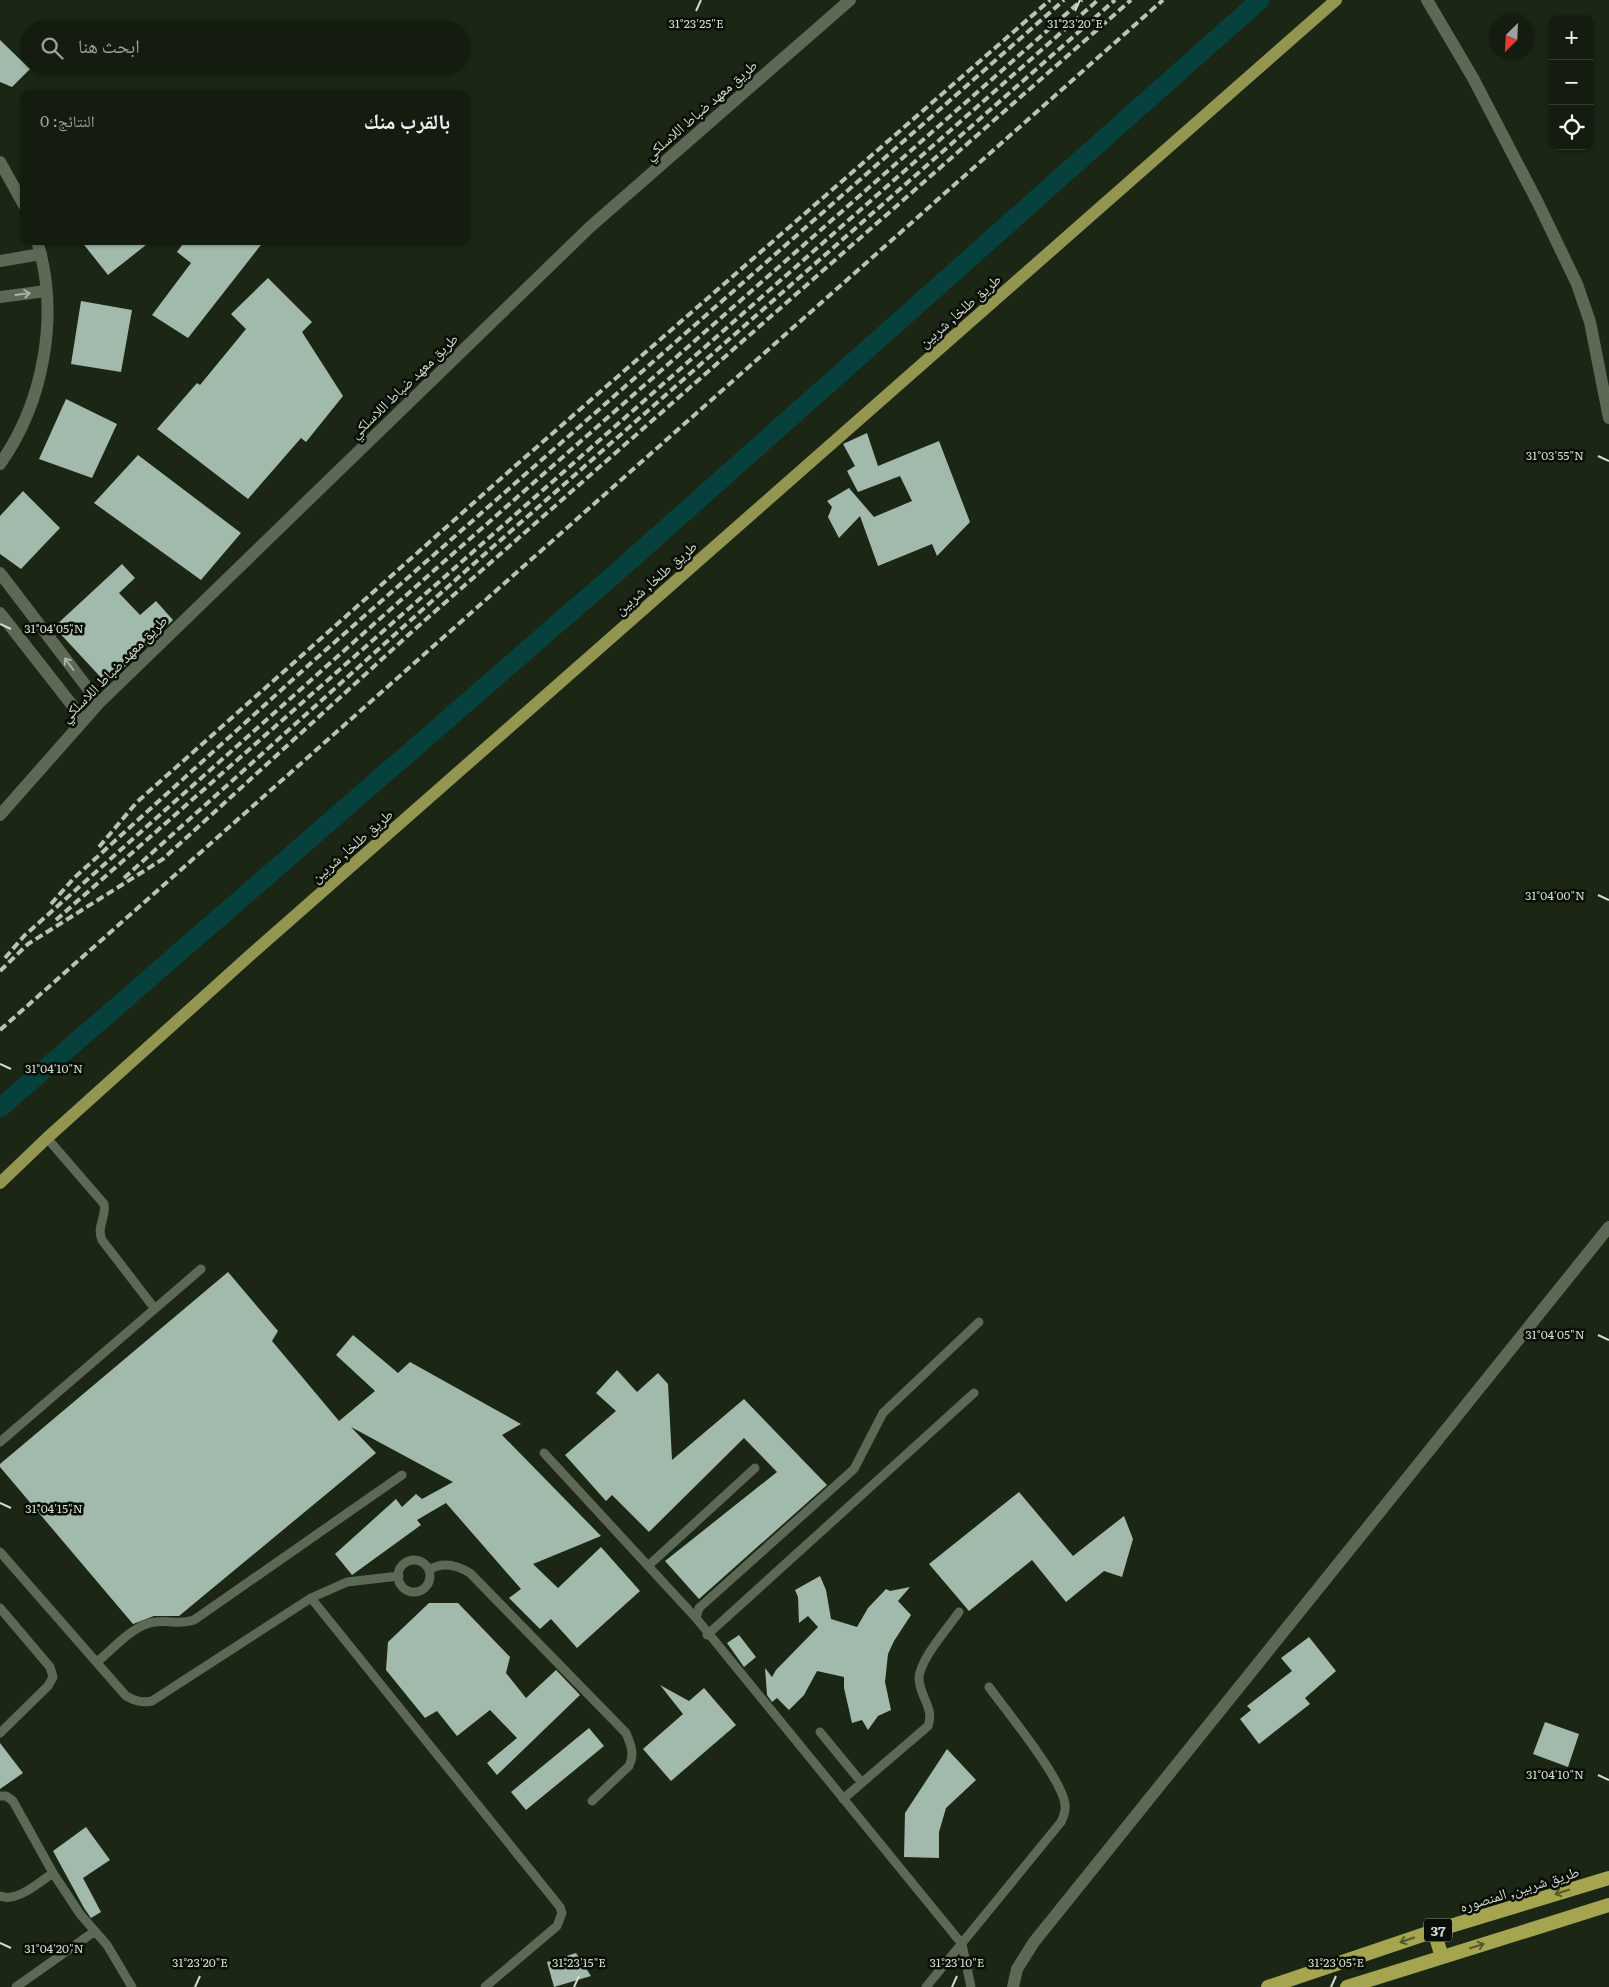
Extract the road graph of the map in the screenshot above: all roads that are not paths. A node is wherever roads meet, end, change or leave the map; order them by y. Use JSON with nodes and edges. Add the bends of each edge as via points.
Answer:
{"nodes":[{"id":1,"x":850,"y":0,"type":"edge"},
{"id":2,"x":1336,"y":0,"type":"edge"},
{"id":3,"x":1427,"y":0,"type":"edge"},
{"id":4,"x":0,"y":162,"type":"edge"},
{"id":5,"x":20,"y":197,"type":"edge"},
{"id":6,"x":38,"y":245,"type":"edge"},
{"id":7,"x":41,"y":254,"type":"junction"},
{"id":8,"x":0,"y":261,"type":"edge"},
{"id":9,"x":46,"y":291,"type":"junction"},
{"id":10,"x":0,"y":297,"type":"edge"},
{"id":11,"x":1609,"y":418,"type":"edge"},
{"id":12,"x":0,"y":464,"type":"edge"},
{"id":13,"x":0,"y":573,"type":"edge"},
{"id":14,"x":0,"y":612,"type":"edge"},
{"id":15,"x":98,"y":703,"type":"junction"},
{"id":16,"x":83,"y":719,"type":"junction"},
{"id":17,"x":0,"y":816,"type":"edge"},
{"id":18,"x":47,"y":1138,"type":"junction"},
{"id":19,"x":0,"y":1183,"type":"edge"},
{"id":20,"x":1609,"y":1227,"type":"edge"},
{"id":21,"x":202,"y":1269,"type":"dead end"},
{"id":22,"x":156,"y":1309,"type":"junction"},
{"id":23,"x":979,"y":1322,"type":"dead end"},
{"id":24,"x":974,"y":1393,"type":"dead end"},
{"id":25,"x":0,"y":1442,"type":"edge"},
{"id":26,"x":544,"y":1453,"type":"dead end"},
{"id":27,"x":755,"y":1468,"type":"dead end"},
{"id":28,"x":402,"y":1475,"type":"dead end"},
{"id":29,"x":0,"y":1552,"type":"edge"},
{"id":30,"x":648,"y":1566,"type":"junction"},
{"id":31,"x":429,"y":1570,"type":"junction"},
{"id":32,"x":399,"y":1576,"type":"junction"},
{"id":33,"x":311,"y":1598,"type":"junction"},
{"id":34,"x":0,"y":1608,"type":"edge"},
{"id":35,"x":959,"y":1612,"type":"dead end"},
{"id":36,"x":696,"y":1618,"type":"junction"},
{"id":37,"x":707,"y":1635,"type":"junction"},
{"id":38,"x":97,"y":1662,"type":"junction"},
{"id":39,"x":989,"y":1687,"type":"dead end"},
{"id":40,"x":820,"y":1732,"type":"dead end"},
{"id":41,"x":0,"y":1733,"type":"edge"},
{"id":42,"x":862,"y":1783,"type":"junction"},
{"id":43,"x":0,"y":1796,"type":"edge"},
{"id":44,"x":842,"y":1799,"type":"junction"},
{"id":45,"x":592,"y":1801,"type":"dead end"},
{"id":46,"x":53,"y":1873,"type":"junction"},
{"id":47,"x":1609,"y":1878,"type":"edge"},
{"id":48,"x":0,"y":1896,"type":"edge"},
{"id":49,"x":1609,"y":1905,"type":"edge"},
{"id":50,"x":94,"y":1931,"type":"junction"},
{"id":51,"x":1434,"y":1931,"type":"junction"},
{"id":52,"x":962,"y":1944,"type":"junction"},
{"id":53,"x":1442,"y":1957,"type":"junction"},
{"id":54,"x":16,"y":1987,"type":"edge"},
{"id":55,"x":132,"y":1987,"type":"edge"},
{"id":56,"x":486,"y":1987,"type":"edge"},
{"id":57,"x":926,"y":1987,"type":"edge"},
{"id":58,"x":971,"y":1987,"type":"edge"},
{"id":59,"x":1013,"y":1987,"type":"edge"},
{"id":60,"x":1268,"y":1987,"type":"edge"},
{"id":61,"x":1347,"y":1987,"type":"edge"}],
"edges":[{"from":1,"to":15,"type":"street","name":"طريق معهد ضباط اللاسلكي","via":[[590,227]]},
{"from":2,"to":18,"type":"main road","name":"طريق طلخا, شربين"},
{"from":3,"to":11,"type":"street","via":[[1473,78],[1577,284],[1590,322]]},
{"from":4,"to":5,"type":"street"},
{"from":6,"to":7,"type":"street"},
{"from":7,"to":8,"type":"street"},
{"from":7,"to":9,"type":"street"},
{"from":10,"to":9,"type":"street","one_way":true},
{"from":9,"to":12,"type":"street","via":[[46,332],[40,374],[28,413]]},
{"from":15,"to":13,"type":"street","one_way":true},
{"from":14,"to":16,"type":"street"},
{"from":15,"to":16,"type":"street","name":"طريق معهد ضباط اللاسلكي"},
{"from":16,"to":17,"type":"street","name":"طريق معهد ضباط اللاسلكي"},
{"from":18,"to":19,"type":"main road","name":"طريق طلخا, شربين"},
{"from":18,"to":22,"type":"lane","via":[[104,1204],[99,1229],[102,1240]]},
{"from":20,"to":59,"type":"street","via":[[1034,1942],[1016,1969]]},
{"from":21,"to":22,"type":"lane"},
{"from":22,"to":25,"type":"lane"},
{"from":23,"to":36,"type":"lane","via":[[883,1413],[854,1469],[699,1608]]},
{"from":24,"to":37,"type":"lane"},
{"from":26,"to":30,"type":"lane"},
{"from":27,"to":30,"type":"lane"},
{"from":28,"to":38,"type":"lane","via":[[194,1620],[183,1624],[146,1624]]},
{"from":29,"to":38,"type":"lane"},
{"from":30,"to":36,"type":"lane"},
{"from":31,"to":32,"type":"lane","via":[[422,1562],[412,1560],[402,1566]]},
{"from":31,"to":32,"type":"lane","via":[[427,1586],[417,1591],[407,1590]]},
{"from":31,"to":45,"type":"lane","via":[[447,1564],[470,1573],[626,1733],[632,1747],[632,1759],[626,1770]]},
{"from":32,"to":33,"type":"lane","via":[[347,1582]]},
{"from":33,"to":38,"type":"lane","via":[[152,1700],[138,1702],[126,1696]]},
{"from":33,"to":56,"type":"lane","via":[[560,1906],[562,1913],[557,1926]]},
{"from":34,"to":41,"type":"lane","via":[[50,1667],[52,1677],[48,1686]]},
{"from":35,"to":42,"type":"lane","via":[[921,1670],[921,1688],[930,1711],[928,1726]]},
{"from":36,"to":37,"type":"lane"},
{"from":37,"to":44,"type":"lane"},
{"from":39,"to":52,"type":"lane","via":[[1057,1781],[1065,1813]]},
{"from":40,"to":42,"type":"lane"},
{"from":42,"to":44,"type":"lane"},
{"from":43,"to":46,"type":"lane","via":[[13,1801]]},
{"from":44,"to":52,"type":"lane"},
{"from":46,"to":48,"type":"lane","via":[[16,1896]]},
{"from":46,"to":50,"type":"lane"},
{"from":47,"to":51,"type":"highway","name":"طريق شربين, المنصوره","number":"37","one_way":true},
{"from":53,"to":49,"type":"highway","number":"37","one_way":true},
{"from":50,"to":54,"type":"lane"},
{"from":50,"to":55,"type":"lane","via":[[107,1945]]},
{"from":51,"to":53,"type":"highway"},
{"from":51,"to":60,"type":"highway","name":"طريق شربين, المنصوره","number":"37","one_way":true},
{"from":52,"to":57,"type":"lane"},
{"from":52,"to":58,"type":"lane"},
{"from":53,"to":61,"type":"highway","number":"37"}]}
